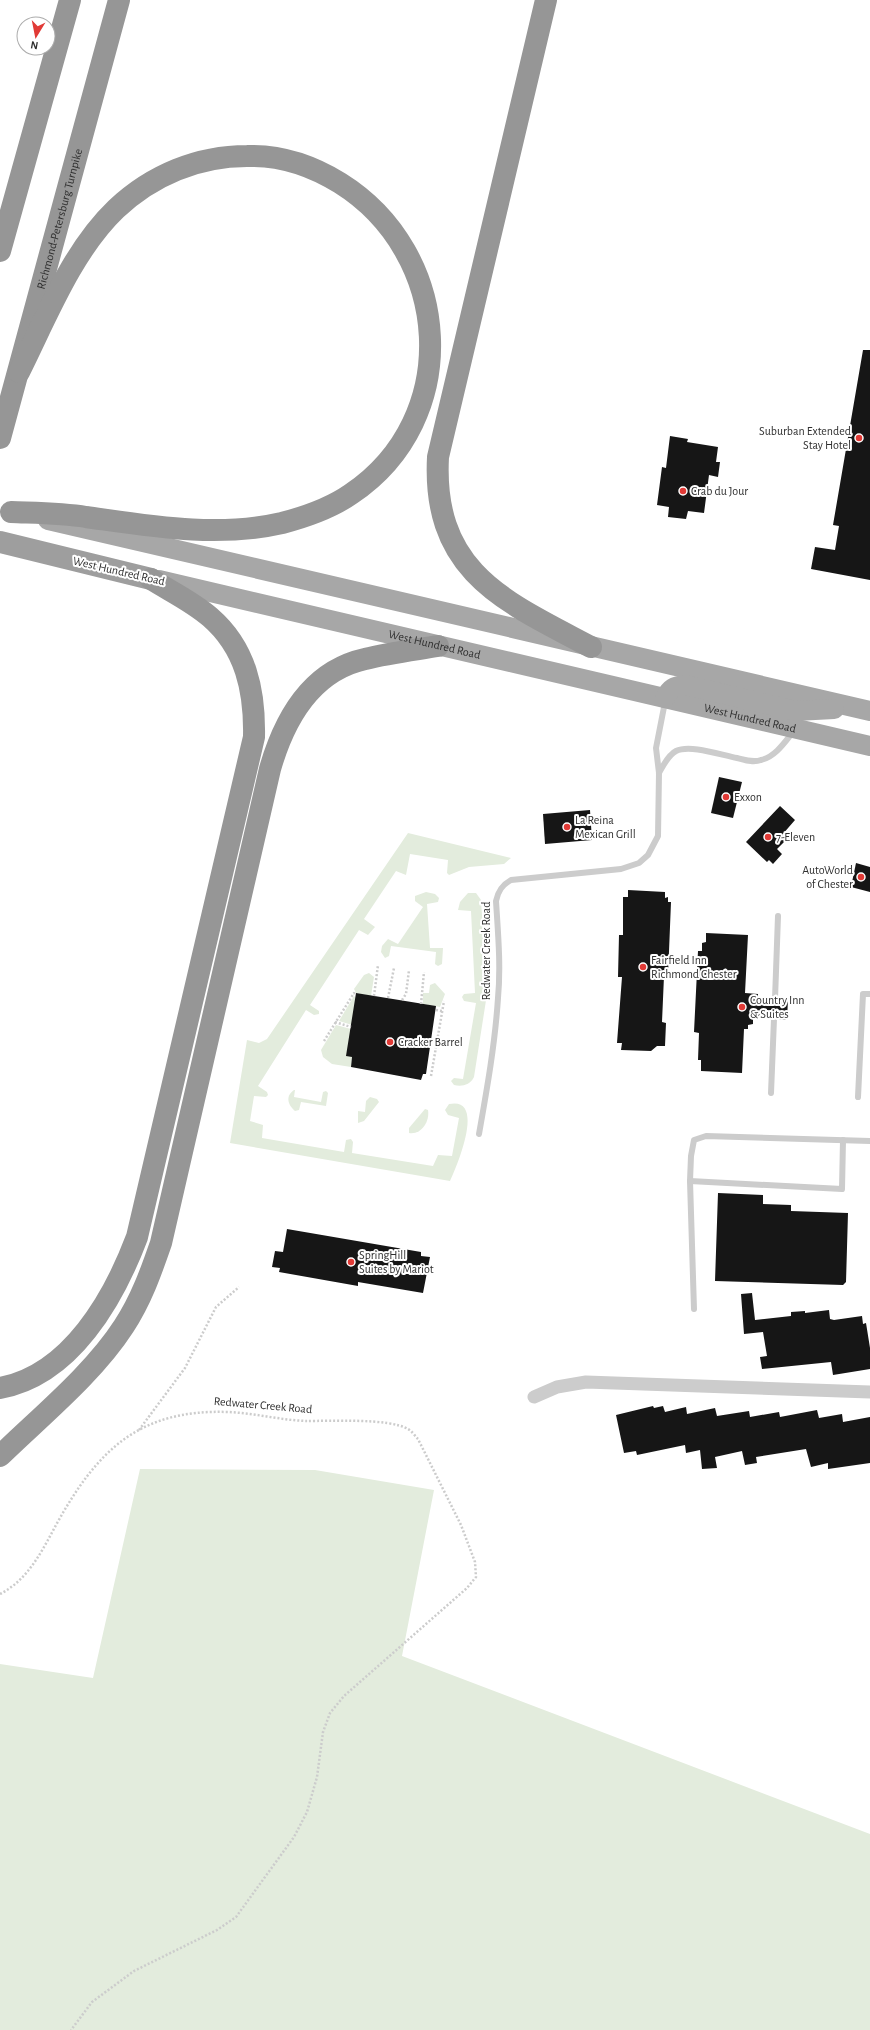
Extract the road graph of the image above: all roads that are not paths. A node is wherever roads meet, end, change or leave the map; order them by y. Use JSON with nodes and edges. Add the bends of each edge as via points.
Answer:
{"nodes":[{"id":1,"x":70,"y":0,"type":"edge"},
{"id":2,"x":119,"y":0,"type":"edge"},
{"id":3,"x":546,"y":0,"type":"edge"},
{"id":4,"x":0,"y":251,"type":"edge"},
{"id":5,"x":19,"y":372,"type":"junction"},
{"id":6,"x":0,"y":438,"type":"edge"},
{"id":7,"x":6,"y":510,"type":"edge"},
{"id":8,"x":0,"y":542,"type":"edge"},
{"id":9,"x":151,"y":579,"type":"junction"},
{"id":10,"x":438,"y":646,"type":"junction"},
{"id":11,"x":592,"y":647,"type":"junction"},
{"id":12,"x":665,"y":698,"type":"junction"},
{"id":13,"x":865,"y":710,"type":"edge"},
{"id":14,"x":795,"y":729,"type":"junction"},
{"id":15,"x":870,"y":746,"type":"edge"},
{"id":16,"x":659,"y":773,"type":"junction"},
{"id":17,"x":778,"y":916,"type":"dead end"},
{"id":18,"x":870,"y":994,"type":"edge"},
{"id":19,"x":775,"y":999,"type":"dead end"},
{"id":20,"x":774,"y":1019,"type":"dead end"},
{"id":21,"x":771,"y":1093,"type":"dead end"},
{"id":22,"x":858,"y":1097,"type":"dead end"},
{"id":23,"x":479,"y":1134,"type":"dead end"},
{"id":24,"x":843,"y":1140,"type":"junction"},
{"id":25,"x":870,"y":1141,"type":"edge"},
{"id":26,"x":690,"y":1181,"type":"junction"},
{"id":27,"x":694,"y":1309,"type":"dead end"},
{"id":28,"x":0,"y":1388,"type":"edge"},
{"id":29,"x":870,"y":1392,"type":"edge"},
{"id":30,"x":534,"y":1397,"type":"dead end"},
{"id":31,"x":0,"y":1456,"type":"edge"}],
"edges":[{"from":1,"to":4,"type":"highway"},
{"from":2,"to":5,"type":"highway","name":"Richmond-Petersburg Turnpike"},
{"from":3,"to":11,"type":"highway","via":[[438,457],[438,490],[444,519],[455,546],[480,580],[520,609]]},
{"from":5,"to":6,"type":"highway","name":"Richmond-Petersburg Turnpike"},
{"from":5,"to":7,"type":"highway","via":[[79,254],[97,230],[117,208],[140,189],[165,173],[204,160],[233,156],[268,156],[305,165],[353,191],[374,208],[402,243],[412,262],[428,308],[431,336],[426,385],[405,437],[371,479],[350,495],[319,510],[282,523],[241,529],[203,530]]},
{"from":7,"to":11,"type":"main road"},
{"from":8,"to":9,"type":"highway","name":"West Hundred Road"},
{"from":9,"to":10,"type":"main road","name":"West Hundred Road"},
{"from":9,"to":28,"type":"highway","via":[[210,616],[235,646],[245,665],[253,693],[254,737],[137,1237],[125,1268],[110,1298],[88,1329],[70,1348],[50,1365],[27,1379]]},
{"from":10,"to":12,"type":"main road","name":"West Hundred Road"},
{"from":10,"to":31,"type":"highway","via":[[364,659],[338,670],[309,691],[289,720],[270,769],[161,1243],[150,1274],[138,1302],[100,1358]]},
{"from":11,"to":13,"type":"main road"},
{"from":12,"to":13,"type":"main road","via":[[669,690],[676,686],[685,686],[796,711]]},
{"from":12,"to":14,"type":"main road","name":"West Hundred Road"},
{"from":12,"to":16,"type":"lane","name":"Redwater Creek Road","via":[[656,748]]},
{"from":14,"to":15,"type":"main road","name":"West Hundred Road"},
{"from":14,"to":16,"type":"lane","via":[[774,753],[762,760],[751,762],[684,749],[675,751]]},
{"from":16,"to":23,"type":"lane","name":"Redwater Creek Road","via":[[658,836],[648,855],[639,863],[620,869],[511,880],[497,893],[498,997],[493,1053]]},
{"from":17,"to":19,"type":"lane"},
{"from":18,"to":22,"type":"lane","via":[[863,994]]},
{"from":20,"to":21,"type":"lane"},
{"from":24,"to":25,"type":"lane"},
{"from":24,"to":26,"type":"lane","via":[[706,1136],[694,1140]]},
{"from":24,"to":26,"type":"lane","via":[[842,1189]]},
{"from":26,"to":27,"type":"lane"},
{"from":29,"to":30,"type":"street","via":[[586,1382],[557,1387]]}]}
